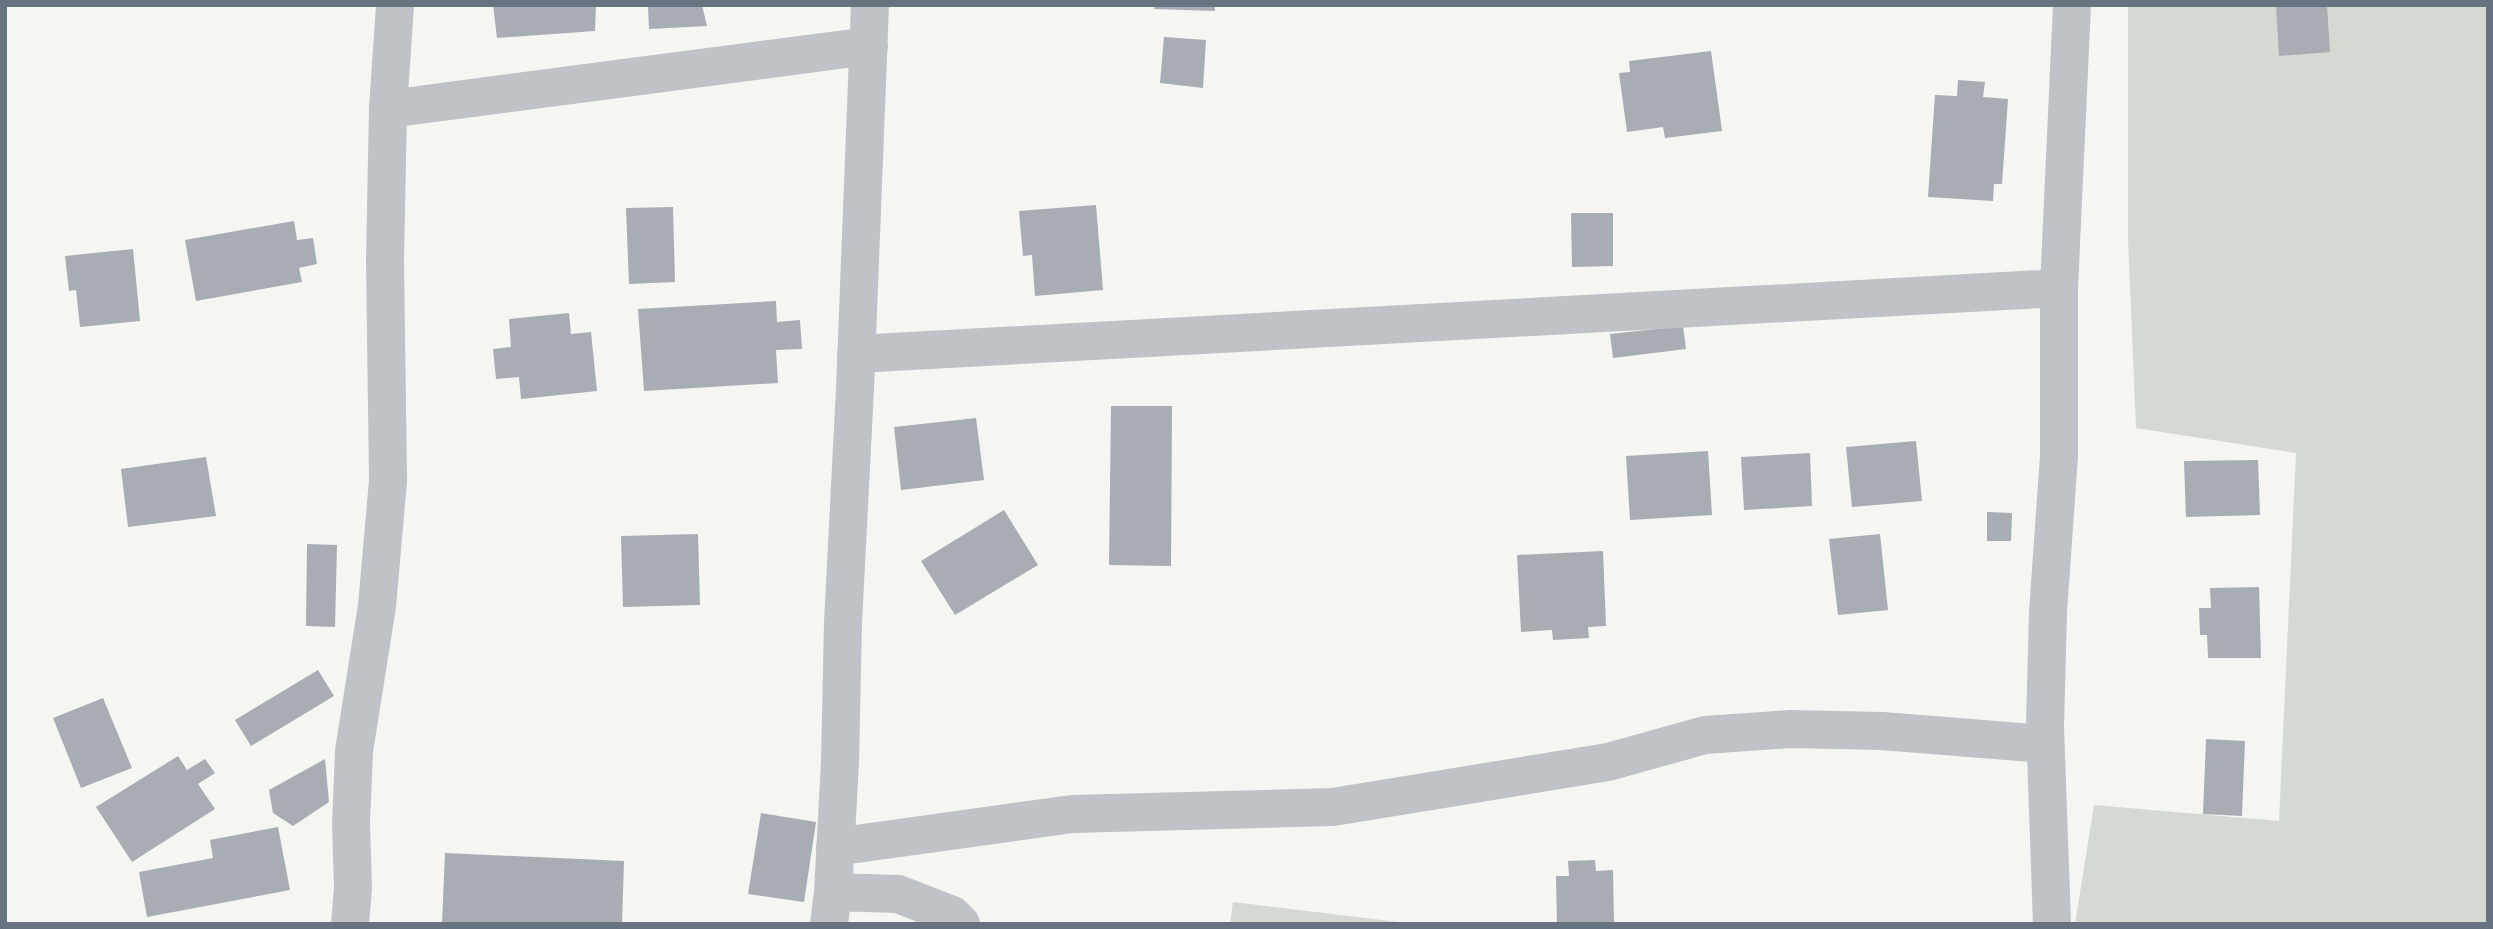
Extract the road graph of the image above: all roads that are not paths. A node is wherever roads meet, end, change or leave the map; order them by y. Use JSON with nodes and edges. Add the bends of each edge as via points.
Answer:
{"nodes":[{"id":1,"x":396,"y":5,"type":"edge"},
{"id":2,"x":870,"y":5,"type":"edge"},
{"id":3,"x":2072,"y":5,"type":"edge"},
{"id":4,"x":869,"y":46,"type":"junction"},
{"id":5,"x":388,"y":109,"type":"junction"},
{"id":6,"x":2059,"y":288,"type":"junction"},
{"id":7,"x":856,"y":354,"type":"junction"},
{"id":8,"x":2045,"y":744,"type":"junction"},
{"id":9,"x":835,"y":847,"type":"junction"},
{"id":10,"x":831,"y":908,"type":"edge"},
{"id":11,"x":350,"y":924,"type":"edge"},
{"id":12,"x":961,"y":924,"type":"edge"},
{"id":13,"x":2052,"y":924,"type":"edge"}],
"edges":[{"from":1,"to":5,"type":"street"},
{"from":2,"to":4,"type":"street"},
{"from":3,"to":6,"type":"street"},
{"from":4,"to":5,"type":"street"},
{"from":4,"to":7,"type":"street"},
{"from":5,"to":11,"type":"street","via":[[388,481],[377,606],[354,751]]},
{"from":6,"to":7,"type":"street"},
{"from":6,"to":8,"type":"street","via":[[2059,456]]},
{"from":7,"to":9,"type":"street"},
{"from":8,"to":9,"type":"street","via":[[1869,730],[1705,735],[1608,762],[1333,807],[1072,814]]},
{"from":8,"to":13,"type":"street"},
{"from":9,"to":10,"type":"street"},
{"from":10,"to":12,"type":"street","via":[[898,894],[952,915]]}]}
